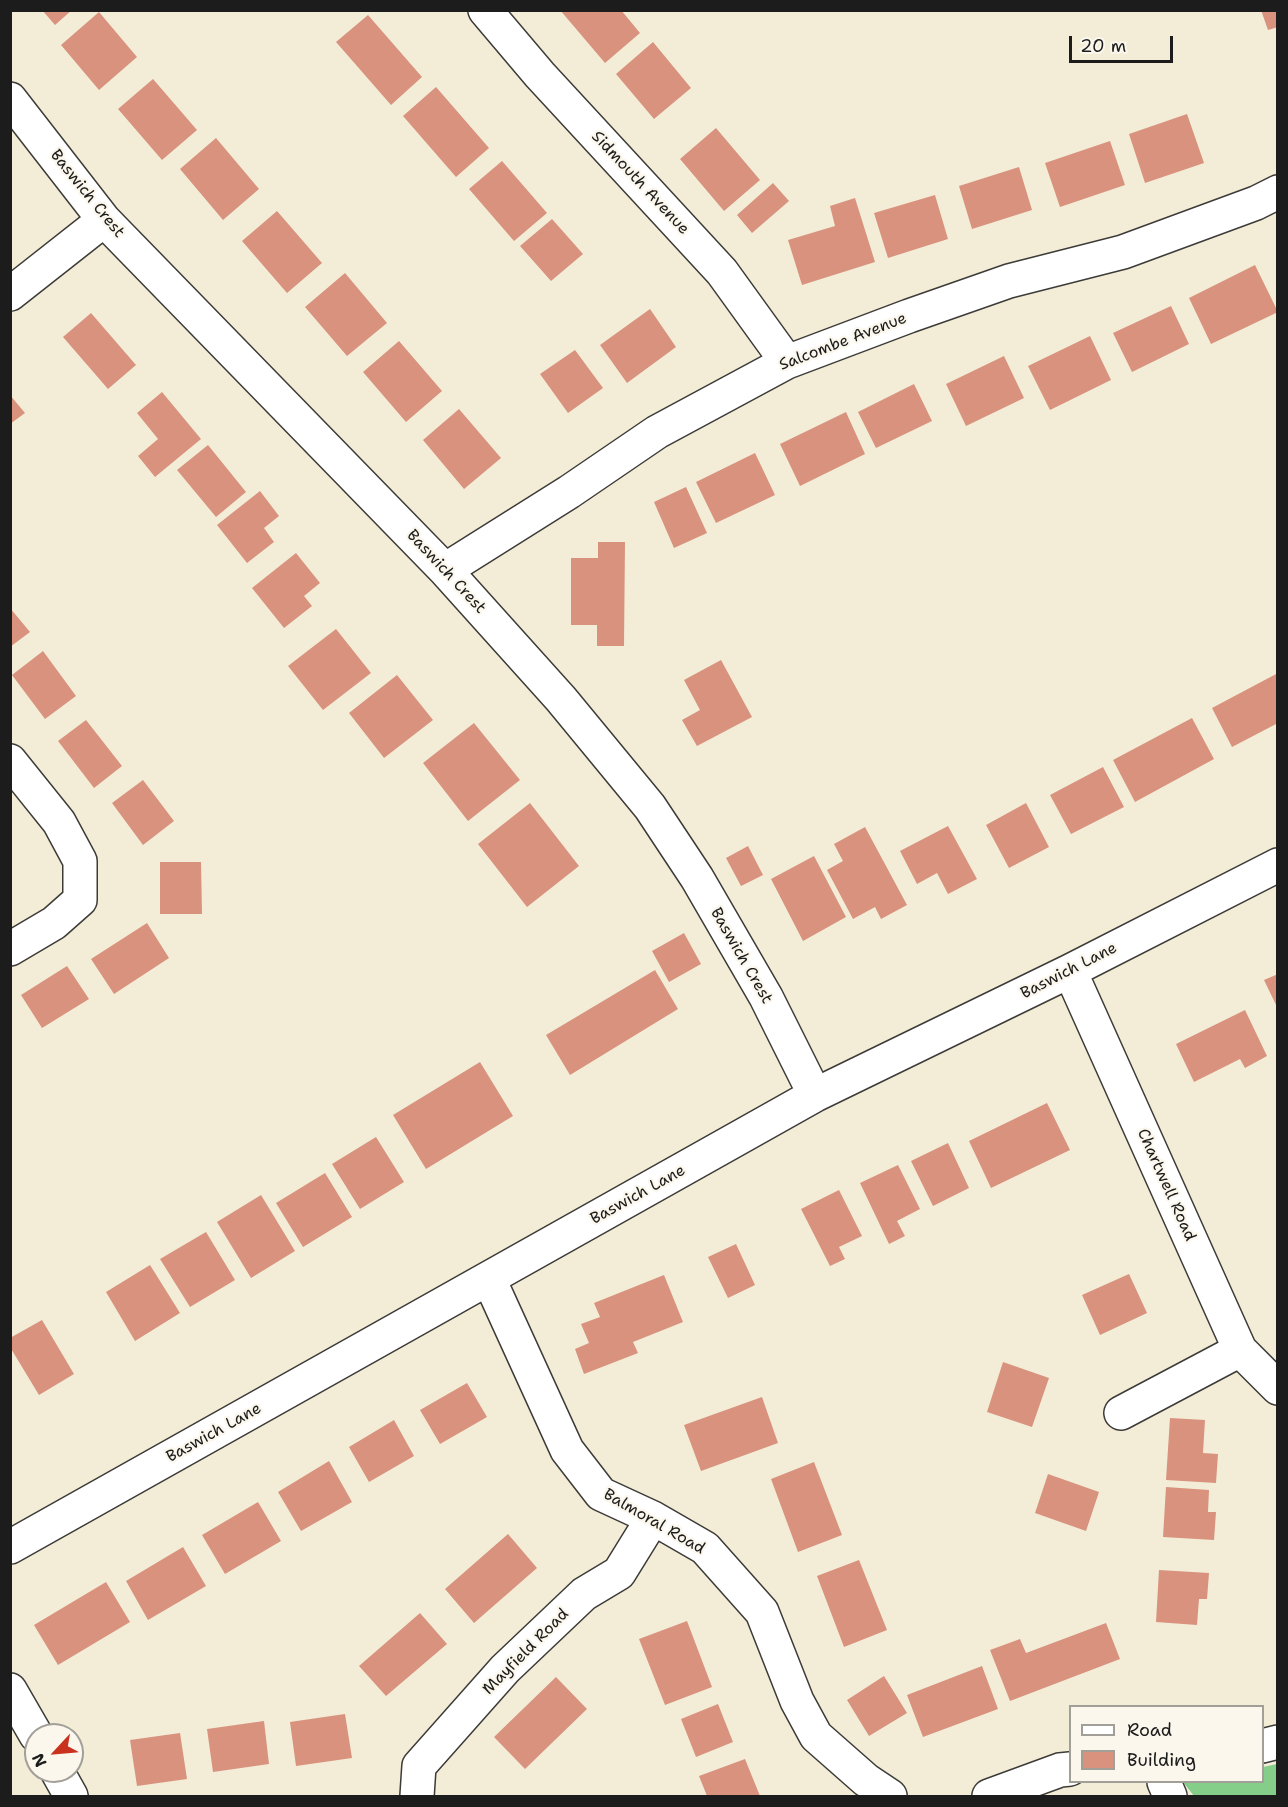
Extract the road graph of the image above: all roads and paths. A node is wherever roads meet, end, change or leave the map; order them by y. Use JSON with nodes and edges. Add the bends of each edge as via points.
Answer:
{"nodes":[{"id":1,"x":485,"y":10,"type":"edge"},
{"id":2,"x":10,"y":99,"type":"edge"},
{"id":3,"x":1278,"y":192,"type":"edge"},
{"id":4,"x":104,"y":219,"type":"junction"},
{"id":5,"x":10,"y":294,"type":"edge"},
{"id":6,"x":787,"y":362,"type":"junction"},
{"id":7,"x":445,"y":570,"type":"junction"},
{"id":8,"x":10,"y":761,"type":"edge"},
{"id":9,"x":1278,"y":865,"type":"edge"},
{"id":10,"x":10,"y":949,"type":"edge"},
{"id":11,"x":1070,"y":971,"type":"junction"},
{"id":12,"x":815,"y":1095,"type":"junction"},
{"id":13,"x":489,"y":1279,"type":"junction"},
{"id":14,"x":1240,"y":1350,"type":"junction"},
{"id":15,"x":1278,"y":1388,"type":"edge"},
{"id":16,"x":1121,"y":1413,"type":"dead end"},
{"id":17,"x":653,"y":1518,"type":"junction"},
{"id":18,"x":10,"y":1547,"type":"edge"},
{"id":19,"x":10,"y":1689,"type":"edge"},
{"id":20,"x":29,"y":1723,"type":"edge"},
{"id":21,"x":1069,"y":1769,"type":"edge"},
{"id":22,"x":63,"y":1783,"type":"edge"},
{"id":23,"x":1164,"y":1783,"type":"edge"},
{"id":24,"x":71,"y":1797,"type":"edge"},
{"id":25,"x":417,"y":1797,"type":"edge"},
{"id":26,"x":890,"y":1797,"type":"edge"},
{"id":27,"x":989,"y":1797,"type":"edge"},
{"id":28,"x":1170,"y":1797,"type":"edge"}],
"edges":[{"from":1,"to":6,"type":"street","name":"Sidmouth Avenue","via":[[722,272]]},
{"from":2,"to":4,"type":"street","name":"Baswich Crest"},
{"from":3,"to":6,"type":"street","name":"Salcombe Avenue","via":[[1123,252],[1009,281]]},
{"from":4,"to":5,"type":"street"},
{"from":4,"to":7,"type":"street","name":"Baswich Crest"},
{"from":6,"to":7,"type":"street","name":"Salcombe Avenue","via":[[657,432]]},
{"from":7,"to":12,"type":"street","name":"Baswich Crest","via":[[561,699],[650,807],[698,878]]},
{"from":8,"to":10,"type":"street","via":[[59,822],[80,861],[80,900],[54,923]]},
{"from":9,"to":11,"type":"street","name":"Baswich Lane"},
{"from":11,"to":12,"type":"street","name":"Baswich Lane"},
{"from":11,"to":14,"type":"street","name":"Chartwell Road"},
{"from":12,"to":13,"type":"street","name":"Baswich Lane"},
{"from":13,"to":17,"type":"street","name":"Balmoral Road","via":[[567,1450],[601,1494]]},
{"from":13,"to":18,"type":"street","name":"Baswich Lane"},
{"from":14,"to":15,"type":"street","name":"Chartwell Road"},
{"from":14,"to":16,"type":"street"},
{"from":17,"to":25,"type":"street","name":"Mayfield Road","via":[[619,1573],[584,1594],[505,1669],[419,1766]]},
{"from":17,"to":26,"type":"street","name":"Balmoral Road","via":[[705,1548],[762,1611],[797,1701],[816,1736]]},
{"from":19,"to":20,"type":"street"},
{"from":21,"to":27,"type":"street"},
{"from":22,"to":24,"type":"street"},
{"from":23,"to":28,"type":"street"}]}
